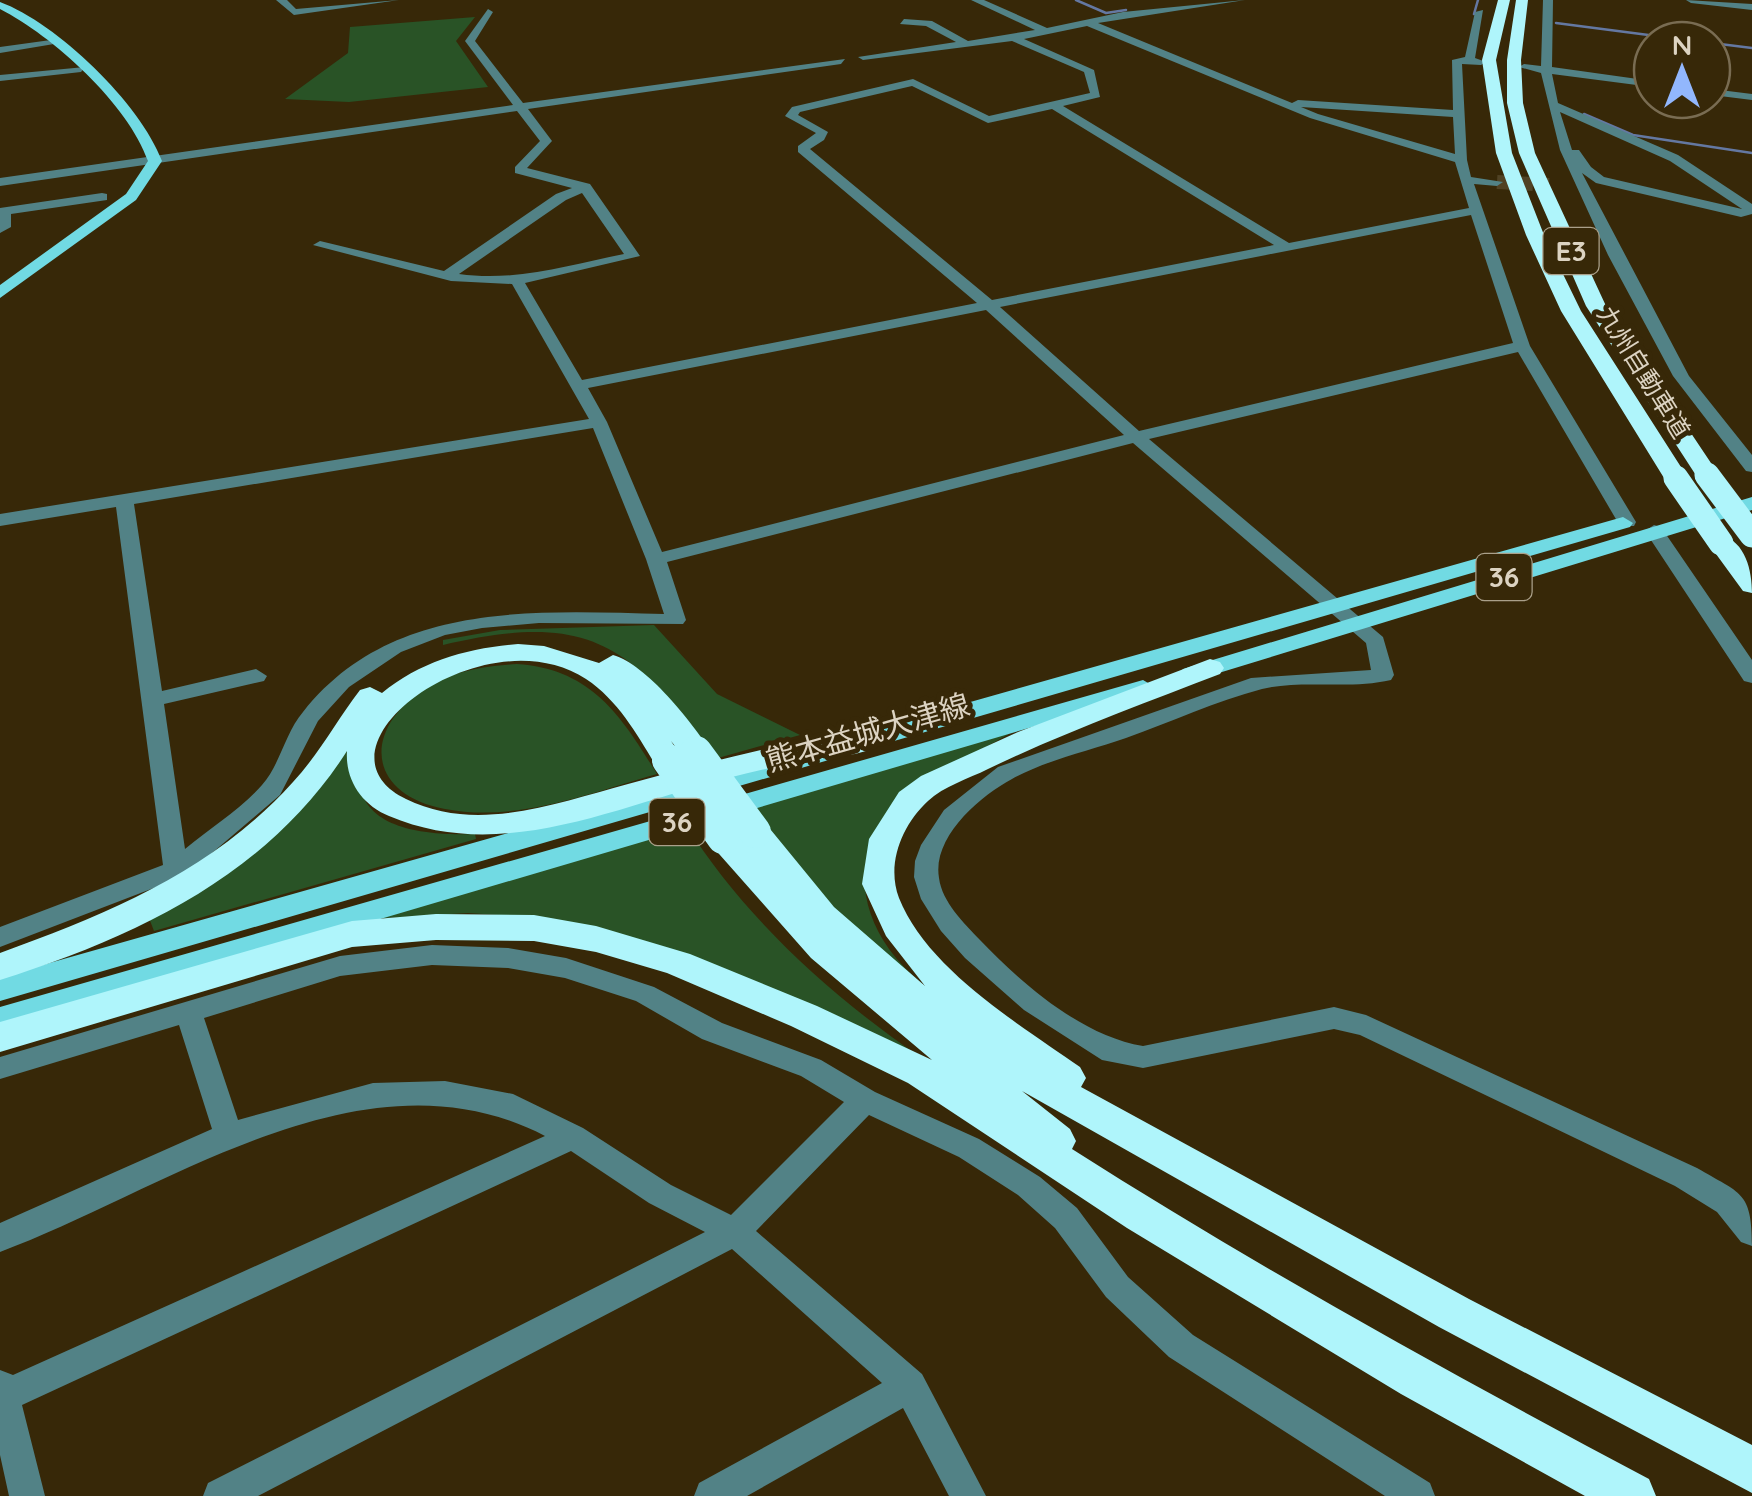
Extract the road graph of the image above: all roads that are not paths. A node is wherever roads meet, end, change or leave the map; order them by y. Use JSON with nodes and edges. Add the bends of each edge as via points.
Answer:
{"nodes":[{"id":1,"x":22,"y":0,"type":"edge"},
{"id":2,"x":280,"y":0,"type":"edge"},
{"id":3,"x":394,"y":0,"type":"edge"},
{"id":4,"x":976,"y":0,"type":"edge"},
{"id":5,"x":1240,"y":0,"type":"edge"},
{"id":6,"x":1504,"y":0,"type":"edge"},
{"id":7,"x":1522,"y":0,"type":"edge"},
{"id":8,"x":1548,"y":0,"type":"edge"},
{"id":9,"x":1691,"y":0,"type":"edge"},
{"id":10,"x":1216,"y":1,"type":"edge"},
{"id":11,"x":340,"y":3,"type":"edge"},
{"id":12,"x":3,"y":6,"type":"edge"},
{"id":13,"x":1752,"y":7,"type":"edge"},
{"id":14,"x":1478,"y":8,"type":"edge"},
{"id":15,"x":488,"y":12,"type":"dead end"},
{"id":16,"x":904,"y":22,"type":"dead end"},
{"id":17,"x":1087,"y":22,"type":"junction"},
{"id":18,"x":1042,"y":30,"type":"junction"},
{"id":19,"x":1013,"y":38,"type":"junction"},
{"id":20,"x":54,"y":42,"type":"junction"},
{"id":21,"x":964,"y":42,"type":"junction"},
{"id":22,"x":0,"y":50,"type":"edge"},
{"id":23,"x":863,"y":57,"type":"dead end"},
{"id":24,"x":840,"y":61,"type":"dead end"},
{"id":25,"x":1524,"y":67,"type":"dead end"},
{"id":26,"x":81,"y":69,"type":"junction"},
{"id":27,"x":1545,"y":69,"type":"junction"},
{"id":28,"x":0,"y":78,"type":"edge"},
{"id":29,"x":1632,"y":81,"type":"edge"},
{"id":30,"x":1284,"y":104,"type":"junction"},
{"id":31,"x":1552,"y":104,"type":"junction"},
{"id":32,"x":524,"y":107,"type":"junction"},
{"id":33,"x":1057,"y":107,"type":"junction"},
{"id":34,"x":1460,"y":114,"type":"junction"},
{"id":35,"x":1564,"y":138,"type":"junction"},
{"id":36,"x":1461,"y":160,"type":"junction"},
{"id":37,"x":155,"y":161,"type":"junction"},
{"id":38,"x":96,"y":170,"type":"junction"},
{"id":39,"x":1466,"y":180,"type":"junction"},
{"id":40,"x":0,"y":182,"type":"edge"},
{"id":41,"x":1497,"y":182,"type":"tunnel mouth"},
{"id":42,"x":1549,"y":184,"type":"tunnel mouth"},
{"id":43,"x":585,"y":187,"type":"junction"},
{"id":44,"x":1581,"y":187,"type":"junction"},
{"id":45,"x":1667,"y":196,"type":"junction"},
{"id":46,"x":102,"y":197,"type":"junction"},
{"id":47,"x":1477,"y":210,"type":"junction"},
{"id":48,"x":2,"y":211,"type":"edge"},
{"id":49,"x":112,"y":213,"type":"junction"},
{"id":50,"x":1752,"y":216,"type":"edge"},
{"id":51,"x":0,"y":229,"type":"edge"},
{"id":52,"x":1601,"y":229,"type":"junction"},
{"id":53,"x":320,"y":245,"type":"dead end"},
{"id":54,"x":1286,"y":247,"type":"junction"},
{"id":55,"x":448,"y":275,"type":"junction"},
{"id":56,"x":514,"y":278,"type":"junction"},
{"id":57,"x":0,"y":293,"type":"edge"},
{"id":58,"x":990,"y":306,"type":"junction"},
{"id":59,"x":1522,"y":346,"type":"junction"},
{"id":60,"x":580,"y":385,"type":"junction"},
{"id":61,"x":599,"y":422,"type":"junction"},
{"id":62,"x":1136,"y":437,"type":"junction"},
{"id":63,"x":1746,"y":460,"type":"edge"},
{"id":64,"x":1752,"y":485,"type":"edge"},
{"id":65,"x":124,"y":500,"type":"junction"},
{"id":66,"x":1752,"y":503,"type":"edge"},
{"id":67,"x":0,"y":520,"type":"edge"},
{"id":68,"x":1627,"y":522,"type":"junction"},
{"id":69,"x":1654,"y":531,"type":"junction"},
{"id":70,"x":1752,"y":535,"type":"edge"},
{"id":71,"x":656,"y":559,"type":"junction"},
{"id":72,"x":1752,"y":584,"type":"edge"},
{"id":73,"x":1332,"y":605,"type":"junction"},
{"id":74,"x":1354,"y":623,"type":"junction"},
{"id":75,"x":1210,"y":668,"type":"junction"},
{"id":76,"x":256,"y":676,"type":"dead end"},
{"id":77,"x":1752,"y":676,"type":"edge"},
{"id":78,"x":151,"y":700,"type":"junction"},
{"id":79,"x":855,"y":744,"type":"junction"},
{"id":80,"x":682,"y":756,"type":"junction"},
{"id":81,"x":739,"y":835,"type":"junction"},
{"id":82,"x":176,"y":870,"type":"junction"},
{"id":83,"x":0,"y":937,"type":"edge"},
{"id":84,"x":0,"y":967,"type":"edge"},
{"id":85,"x":0,"y":990,"type":"edge"},
{"id":86,"x":188,"y":1012,"type":"junction"},
{"id":87,"x":0,"y":1019,"type":"edge"},
{"id":88,"x":0,"y":1036,"type":"edge"},
{"id":89,"x":0,"y":1068,"type":"edge"},
{"id":90,"x":865,"y":1100,"type":"junction"},
{"id":91,"x":228,"y":1135,"type":"junction"},
{"id":92,"x":572,"y":1137,"type":"junction"},
{"id":93,"x":1178,"y":1159,"type":"junction"},
{"id":94,"x":1141,"y":1215,"type":"junction"},
{"id":95,"x":735,"y":1232,"type":"junction"},
{"id":96,"x":1752,"y":1232,"type":"edge"},
{"id":97,"x":0,"y":1238,"type":"edge"},
{"id":98,"x":910,"y":1386,"type":"junction"},
{"id":99,"x":1,"y":1393,"type":"edge"},
{"id":100,"x":1750,"y":1469,"type":"edge"},
{"id":101,"x":27,"y":1496,"type":"edge"},
{"id":102,"x":221,"y":1496,"type":"edge"},
{"id":103,"x":712,"y":1496,"type":"edge"},
{"id":104,"x":968,"y":1496,"type":"edge"},
{"id":105,"x":1417,"y":1496,"type":"edge"},
{"id":106,"x":1632,"y":1496,"type":"edge"}],
"edges":[{"from":1,"to":12,"type":"main road"},
{"from":2,"to":11,"type":"street","via":[[294,12]]},
{"from":3,"to":11,"type":"street"},
{"from":4,"to":18,"type":"street"},
{"from":5,"to":10,"type":"street"},
{"from":6,"to":72,"type":"highway","name":"九州自動車道","number":"E3","bridge":true,"via":[[1489,60],[1504,153],[1535,235],[1572,311],[1676,478]]},
{"from":7,"to":70,"type":"highway","name":"九州自動車道","number":"E3","bridge":true,"via":[[1514,88],[1527,153],[1596,306]]},
{"from":8,"to":27,"type":"street"},
{"from":9,"to":13,"type":"street"},
{"from":10,"to":17,"type":"street"},
{"from":12,"to":20,"type":"main road"},
{"from":14,"to":34,"type":"street","via":[[1475,62],[1457,60]]},
{"from":15,"to":32,"type":"street","via":[[470,41]]},
{"from":16,"to":21,"type":"street","via":[[928,23]]},
{"from":17,"to":18,"type":"street"},
{"from":17,"to":30,"type":"street"},
{"from":18,"to":19,"type":"street"},
{"from":19,"to":21,"type":"street"},
{"from":19,"to":33,"type":"street","via":[[1089,70],[1096,96]]},
{"from":20,"to":22,"type":"street"},
{"from":20,"to":26,"type":"main road"},
{"from":21,"to":23,"type":"street"},
{"from":24,"to":32,"type":"street"},
{"from":25,"to":27,"type":"street"},
{"from":26,"to":28,"type":"street"},
{"from":26,"to":37,"type":"main road","via":[[152,142]]},
{"from":27,"to":29,"type":"street"},
{"from":27,"to":31,"type":"street"},
{"from":30,"to":34,"type":"street"},
{"from":30,"to":36,"type":"street"},
{"from":31,"to":35,"type":"street"},
{"from":31,"to":50,"type":"street","via":[[1674,158]]},
{"from":32,"to":37,"type":"street"},
{"from":32,"to":43,"type":"street","via":[[546,141],[519,170]]},
{"from":33,"to":54,"type":"street"},
{"from":33,"to":58,"type":"street","via":[[988,120],[912,82],[791,112],[822,132],[802,149]]},
{"from":34,"to":36,"type":"street"},
{"from":35,"to":44,"type":"street"},
{"from":35,"to":45,"type":"street","via":[[1600,180]]},
{"from":36,"to":39,"type":"street"},
{"from":37,"to":38,"type":"street"},
{"from":37,"to":49,"type":"main road"},
{"from":38,"to":40,"type":"street"},
{"from":38,"to":46,"type":"street"},
{"from":39,"to":41,"type":"street"},
{"from":39,"to":47,"type":"street"},
{"from":42,"to":44,"type":"street"},
{"from":43,"to":55,"type":"street"},
{"from":43,"to":56,"type":"street","via":[[633,256]]},
{"from":44,"to":45,"type":"street"},
{"from":44,"to":52,"type":"street"},
{"from":45,"to":50,"type":"street"},
{"from":45,"to":52,"type":"street","via":[[1612,203]]},
{"from":46,"to":48,"type":"street"},
{"from":46,"to":49,"type":"street"},
{"from":47,"to":54,"type":"street"},
{"from":47,"to":59,"type":"street"},
{"from":48,"to":51,"type":"street"},
{"from":49,"to":57,"type":"main road"},
{"from":52,"to":63,"type":"street","via":[[1682,378]]},
{"from":53,"to":55,"type":"street"},
{"from":54,"to":58,"type":"street"},
{"from":55,"to":56,"type":"street"},
{"from":56,"to":60,"type":"street"},
{"from":58,"to":60,"type":"street"},
{"from":58,"to":62,"type":"street"},
{"from":59,"to":62,"type":"street"},
{"from":59,"to":68,"type":"street"},
{"from":60,"to":61,"type":"street"},
{"from":61,"to":65,"type":"street"},
{"from":61,"to":71,"type":"street"},
{"from":62,"to":71,"type":"street"},
{"from":62,"to":73,"type":"street"},
{"from":64,"to":68,"type":"main road","name":"熊本益城大津線","number":"36"},
{"from":65,"to":67,"type":"street"},
{"from":65,"to":78,"type":"street"},
{"from":66,"to":69,"type":"main road","name":"熊本益城大津線","number":"36"},
{"from":68,"to":73,"type":"main road","name":"熊本益城大津線","number":"36"},
{"from":69,"to":74,"type":"main road","name":"熊本益城大津線","number":"36"},
{"from":69,"to":77,"type":"street"},
{"from":71,"to":82,"type":"street","via":[[676,620],[539,617],[440,630],[394,648],[341,682],[308,718],[272,789]]},
{"from":73,"to":74,"type":"street"},
{"from":73,"to":79,"type":"main road","name":"熊本益城大津線","number":"36"},
{"from":74,"to":75,"type":"main road","name":"熊本益城大津線","number":"36"},
{"from":74,"to":96,"type":"street","via":[[1376,641],[1383,675],[1258,683],[983,785],[945,825],[929,854],[926,881],[938,912],[1033,1002],[1112,1052],[1142,1057],[1334,1018],[1366,1026],[1686,1177],[1728,1202]]},
{"from":75,"to":87,"type":"main road","name":"熊本益城大津線","number":"36"},
{"from":75,"to":93,"type":"highway","via":[[1014,744],[922,790],[890,825],[879,858],[880,894],[935,974],[986,1020]]},
{"from":76,"to":78,"type":"street"},
{"from":78,"to":82,"type":"street"},
{"from":79,"to":80,"type":"highway","via":[[801,749],[524,823],[446,824],[405,812],[380,800],[359,758],[364,736],[405,689],[441,667],[490,653],[541,654],[587,665]]},
{"from":79,"to":85,"type":"main road","name":"熊本益城大津線","number":"36"},
{"from":80,"to":81,"type":"highway","bridge":true},
{"from":80,"to":84,"type":"highway","via":[[644,689],[608,660],[577,648],[512,640],[438,654],[370,696],[306,789],[202,882],[128,921]]},
{"from":81,"to":93,"type":"highway","via":[[881,972],[984,1051]]},
{"from":81,"to":94,"type":"highway","via":[[823,949]]},
{"from":82,"to":83,"type":"street"},
{"from":86,"to":89,"type":"street"},
{"from":86,"to":90,"type":"street","via":[[340,966],[432,955],[508,958],[566,968],[645,994],[712,1031],[811,1068]]},
{"from":86,"to":91,"type":"street"},
{"from":88,"to":94,"type":"highway","via":[[352,934],[534,928],[678,962],[804,1016],[921,1072]]},
{"from":90,"to":95,"type":"street"},
{"from":90,"to":105,"type":"street","via":[[968,1148],[1030,1186],[1066,1218],[1117,1287],[1181,1346]]},
{"from":91,"to":92,"type":"street","via":[[374,1095],[445,1093],[513,1106]]},
{"from":91,"to":97,"type":"street"},
{"from":92,"to":95,"type":"street"},
{"from":92,"to":99,"type":"street"},
{"from":93,"to":100,"type":"highway"},
{"from":94,"to":106,"type":"highway","via":[[1416,1379]]},
{"from":95,"to":98,"type":"street"},
{"from":95,"to":102,"type":"street"},
{"from":98,"to":103,"type":"street"},
{"from":98,"to":104,"type":"street"},
{"from":99,"to":101,"type":"street"}]}
